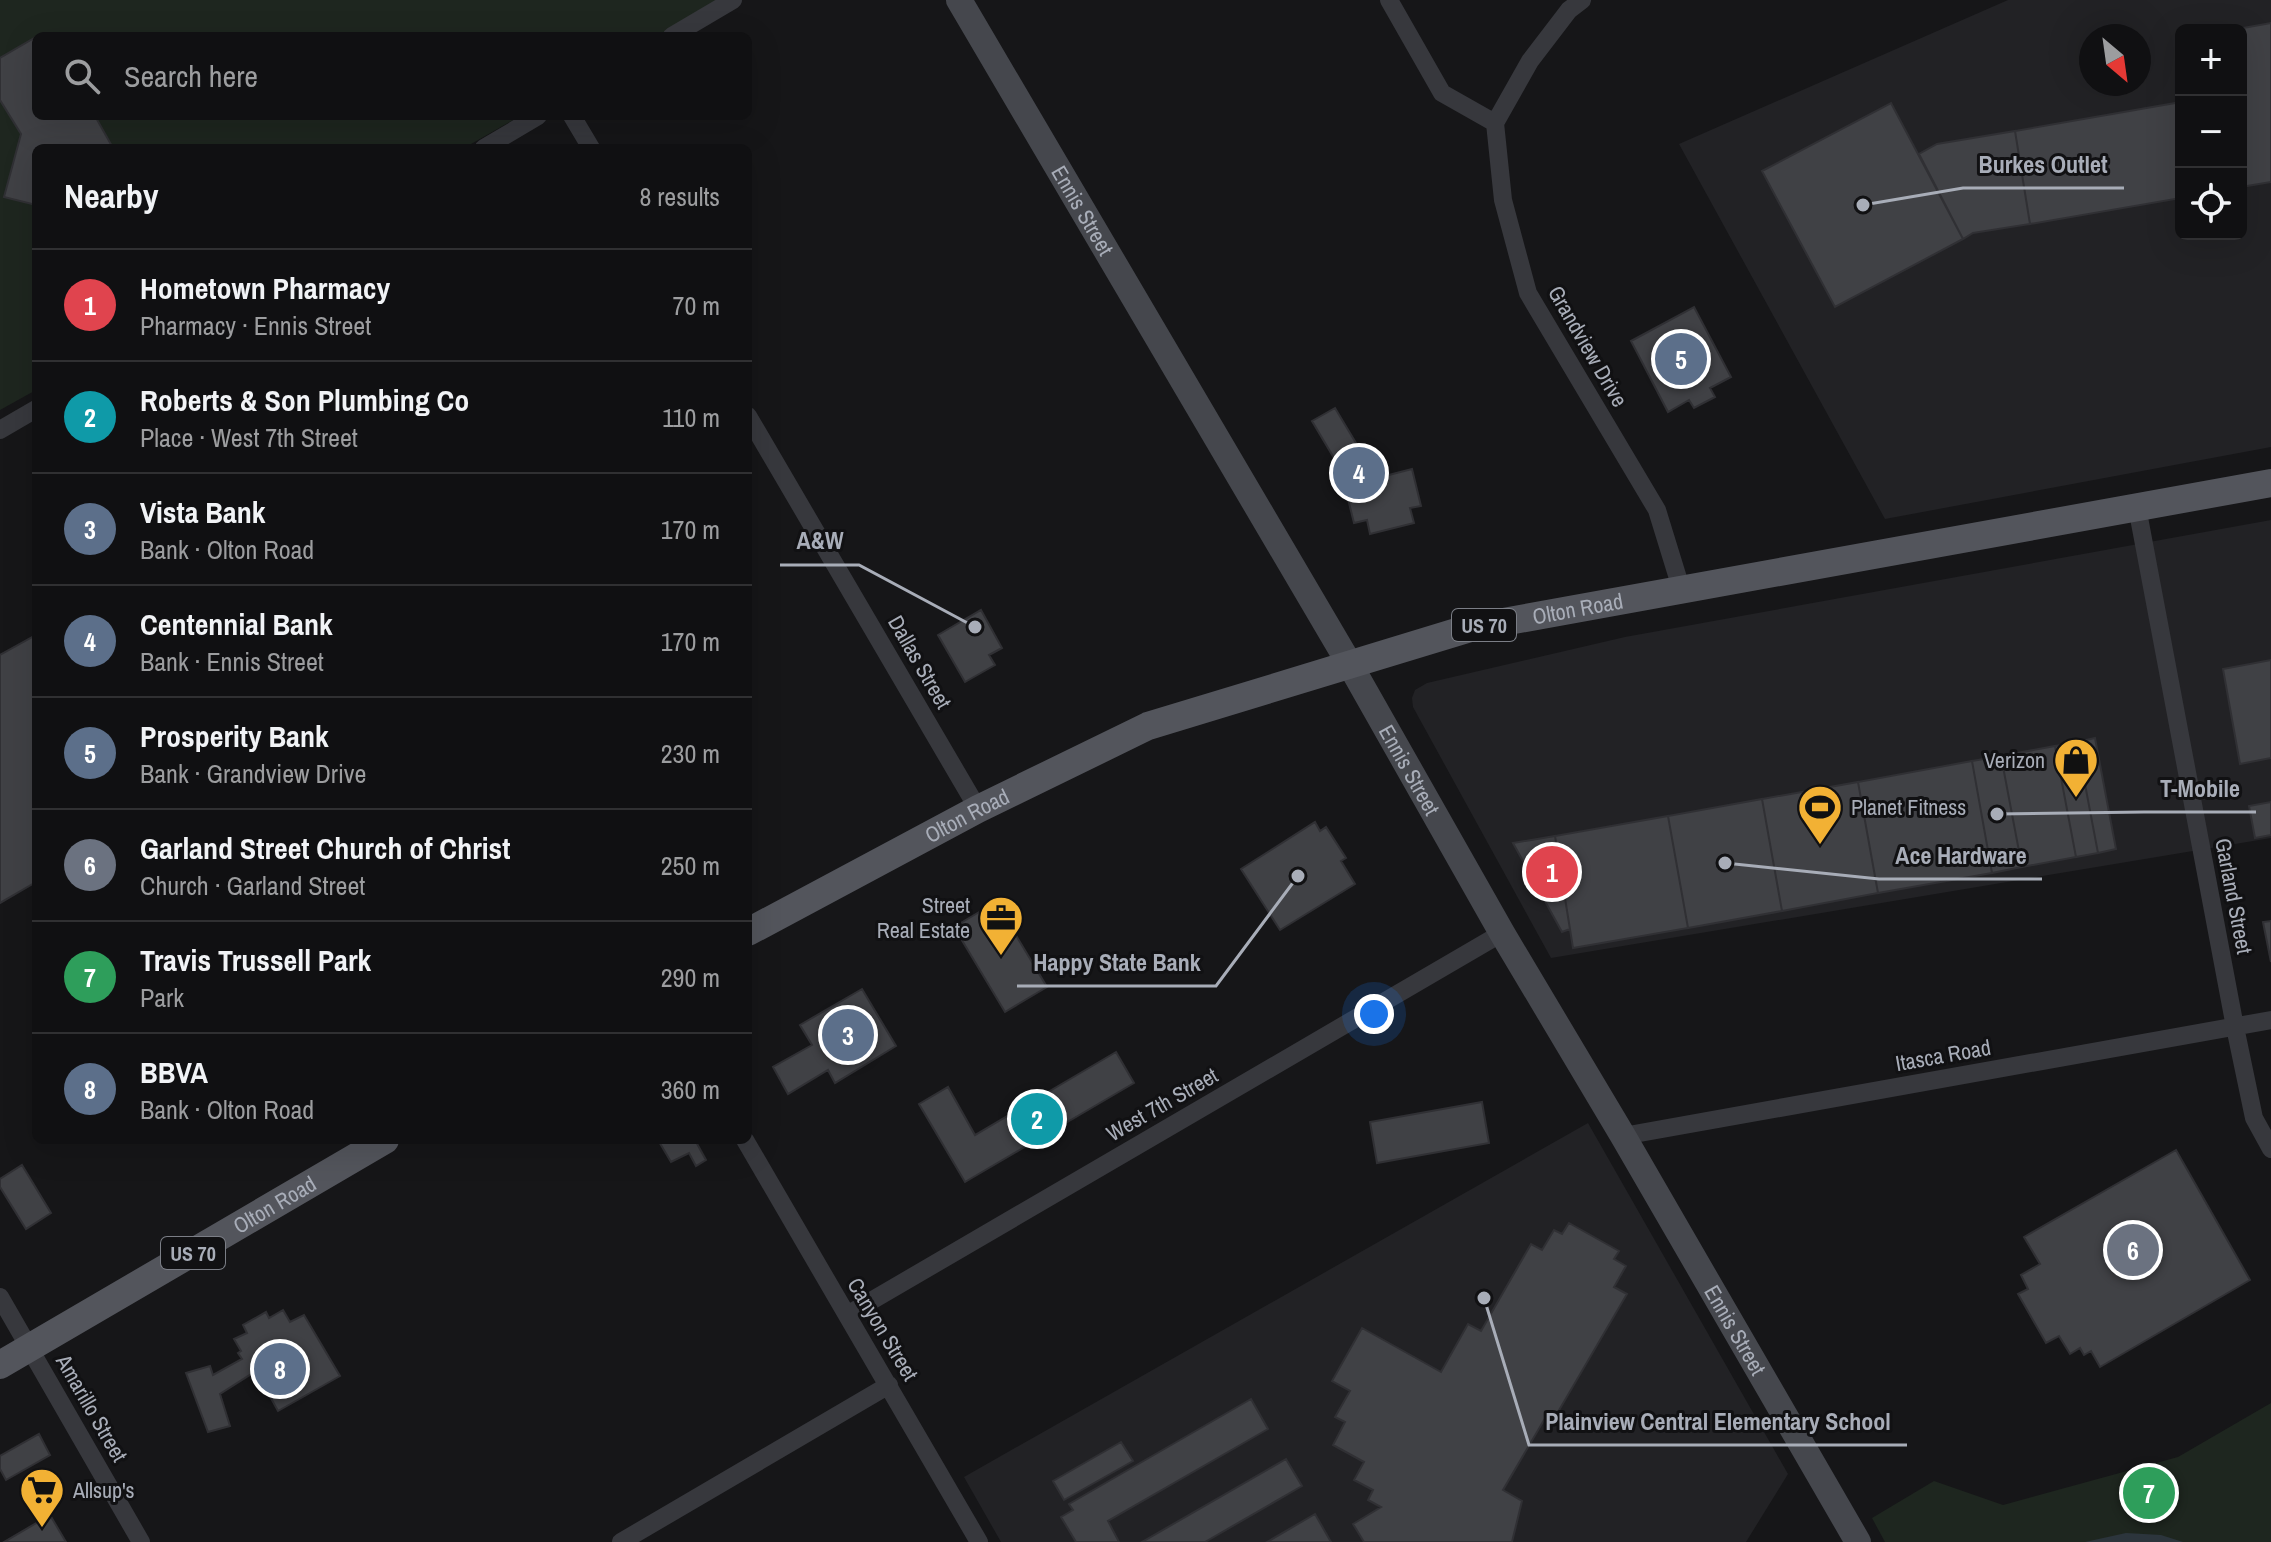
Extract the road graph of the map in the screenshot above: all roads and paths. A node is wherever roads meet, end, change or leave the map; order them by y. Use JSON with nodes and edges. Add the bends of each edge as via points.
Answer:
{"nodes":[{"id":1,"x":733,"y":0,"type":"edge"},
{"id":2,"x":959,"y":0,"type":"edge"},
{"id":3,"x":1389,"y":0,"type":"edge"},
{"id":4,"x":1582,"y":0,"type":"edge"},
{"id":5,"x":679,"y":32,"type":"edge"},
{"id":6,"x":531,"y":120,"type":"edge"},
{"id":7,"x":574,"y":120,"type":"edge"},
{"id":8,"x":1495,"y":123,"type":"junction"},
{"id":9,"x":491,"y":144,"type":"edge"},
{"id":10,"x":589,"y":144,"type":"edge"},
{"id":11,"x":32,"y":411,"type":"edge"},
{"id":12,"x":752,"y":423,"type":"edge"},
{"id":13,"x":0,"y":430,"type":"edge"},
{"id":14,"x":2271,"y":483,"type":"edge"},
{"id":15,"x":2137,"y":507,"type":"junction"},
{"id":16,"x":1681,"y":588,"type":"junction"},
{"id":17,"x":1349,"y":663,"type":"junction"},
{"id":18,"x":978,"y":809,"type":"junction"},
{"id":19,"x":752,"y":930,"type":"edge"},
{"id":20,"x":1502,"y":933,"type":"junction"},
{"id":21,"x":2271,"y":1020,"type":"edge"},
{"id":22,"x":2235,"y":1027,"type":"junction"},
{"id":23,"x":1623,"y":1136,"type":"junction"},
{"id":24,"x":378,"y":1144,"type":"edge"},
{"id":25,"x":747,"y":1144,"type":"edge"},
{"id":26,"x":2271,"y":1149,"type":"edge"},
{"id":27,"x":0,"y":1297,"type":"edge"},
{"id":28,"x":847,"y":1315,"type":"junction"},
{"id":29,"x":30,"y":1349,"type":"junction"},
{"id":30,"x":0,"y":1365,"type":"edge"},
{"id":31,"x":889,"y":1385,"type":"junction"},
{"id":32,"x":141,"y":1542,"type":"edge"},
{"id":33,"x":621,"y":1542,"type":"edge"},
{"id":34,"x":979,"y":1542,"type":"edge"},
{"id":35,"x":1858,"y":1542,"type":"edge"}],
"edges":[{"from":1,"to":5,"type":"street"},
{"from":2,"to":17,"type":"main road","name":"Ennis Street"},
{"from":3,"to":8,"type":"street","via":[[1442,93]]},
{"from":4,"to":8,"type":"street","via":[[1530,61]]},
{"from":6,"to":9,"type":"street"},
{"from":7,"to":10,"type":"street"},
{"from":8,"to":16,"type":"street","name":"Grandview Drive","via":[[1503,200],[1528,293],[1657,510]]},
{"from":11,"to":13,"type":"street"},
{"from":12,"to":18,"type":"street","name":"Dallas Street"},
{"from":14,"to":15,"type":"main road","name":"Olton Road","number":"US 70"},
{"from":15,"to":16,"type":"main road","name":"Olton Road","number":"US 70"},
{"from":15,"to":22,"type":"street","name":"Garland Street"},
{"from":16,"to":17,"type":"main road","name":"Olton Road","number":"US 70","via":[[1470,628]]},
{"from":17,"to":18,"type":"main road","name":"Olton Road","number":"US 70","via":[[1148,726]]},
{"from":17,"to":20,"type":"main road","name":"Ennis Street"},
{"from":18,"to":19,"type":"main road","name":"Olton Road","number":"US 70"},
{"from":20,"to":23,"type":"main road","name":"Ennis Street"},
{"from":20,"to":28,"type":"street","name":"West 7th Street"},
{"from":21,"to":22,"type":"street","name":"Itasca Road"},
{"from":22,"to":23,"type":"street","name":"Itasca Road"},
{"from":22,"to":26,"type":"street","name":"Garland Street","via":[[2254,1118]]},
{"from":23,"to":35,"type":"main road","name":"Ennis Street"},
{"from":24,"to":29,"type":"main road","name":"Olton Road","number":"US 70"},
{"from":25,"to":28,"type":"street","name":"Canyon Street"},
{"from":27,"to":29,"type":"street","name":"Amarillo Street"},
{"from":28,"to":31,"type":"street","name":"Canyon Street"},
{"from":29,"to":30,"type":"main road","name":"Olton Road","number":"US 70"},
{"from":29,"to":32,"type":"street","name":"Amarillo Street"},
{"from":31,"to":33,"type":"street"},
{"from":31,"to":34,"type":"street","name":"Canyon Street"}]}
